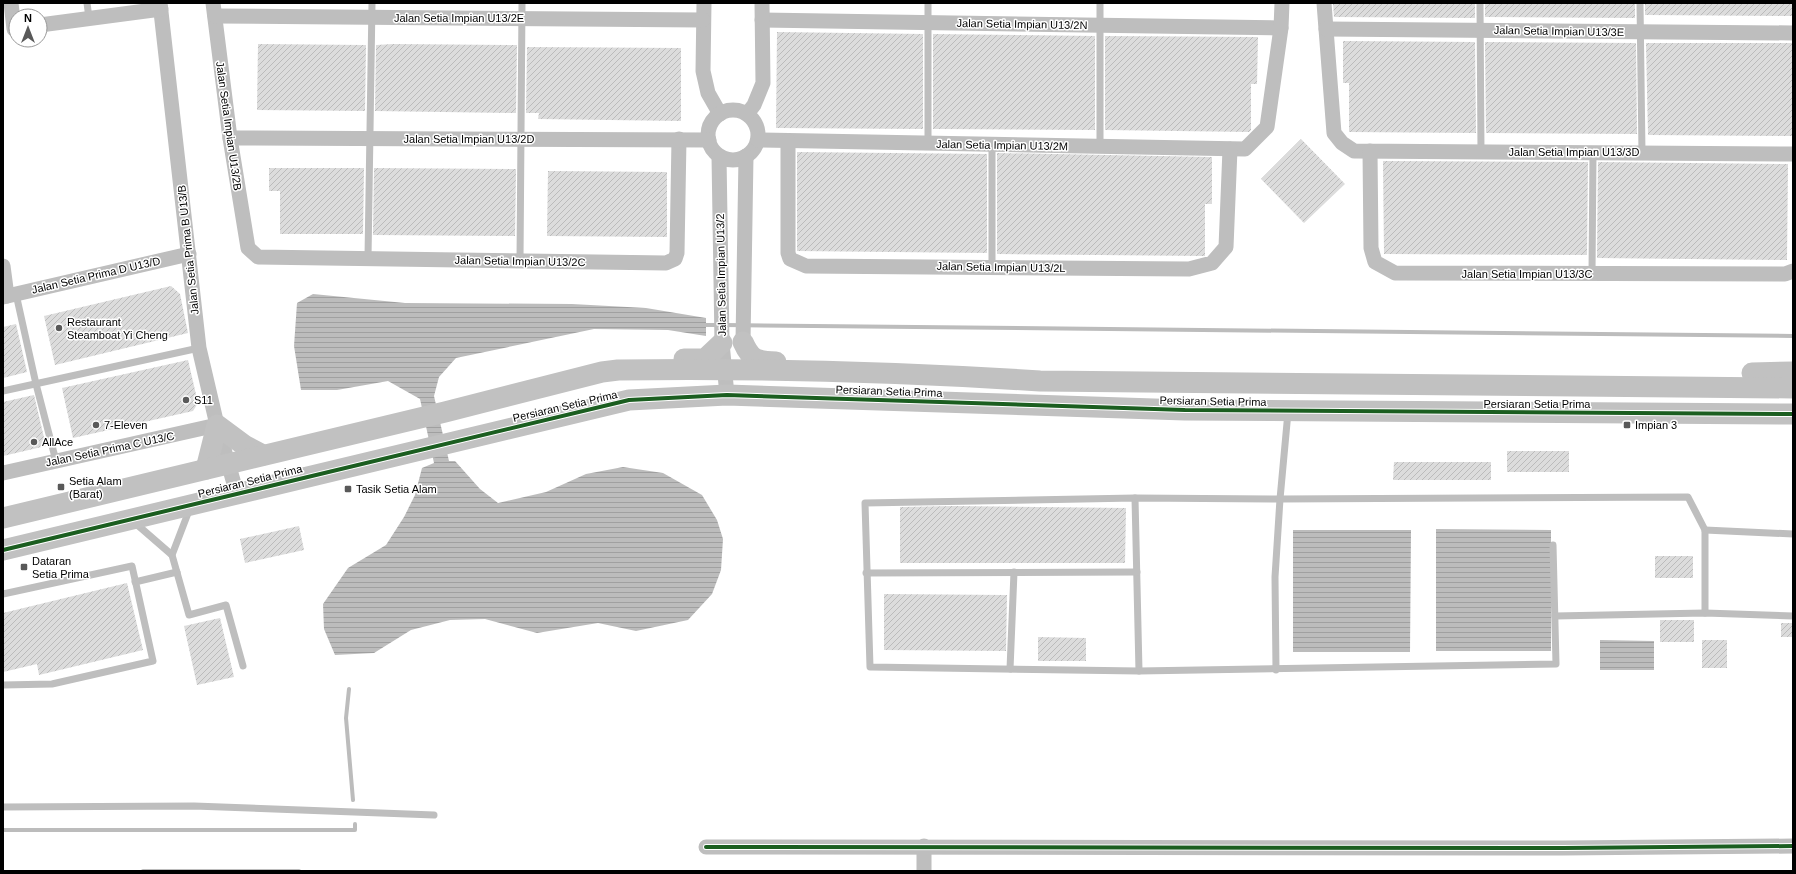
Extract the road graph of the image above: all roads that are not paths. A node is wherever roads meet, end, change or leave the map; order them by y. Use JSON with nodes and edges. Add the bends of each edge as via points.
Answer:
{"nodes":[{"id":1,"x":87,"y":3,"type":"edge"},
{"id":2,"x":522,"y":3,"type":"edge"},
{"id":3,"x":704,"y":3,"type":"edge"},
{"id":4,"x":762,"y":3,"type":"edge"},
{"id":5,"x":928,"y":3,"type":"edge"},
{"id":6,"x":1100,"y":3,"type":"edge"},
{"id":7,"x":1282,"y":3,"type":"edge"},
{"id":8,"x":1324,"y":3,"type":"edge"},
{"id":9,"x":1480,"y":3,"type":"edge"},
{"id":10,"x":1640,"y":3,"type":"edge"},
{"id":11,"x":160,"y":6,"type":"edge"},
{"id":12,"x":214,"y":10,"type":"edge"},
{"id":13,"x":372,"y":10,"type":"edge"},
{"id":14,"x":88,"y":18,"type":"junction"},
{"id":15,"x":522,"y":18,"type":"junction"},
{"id":16,"x":704,"y":20,"type":"junction"},
{"id":17,"x":762,"y":20,"type":"junction"},
{"id":18,"x":928,"y":23,"type":"junction"},
{"id":19,"x":48,"y":24,"type":"edge"},
{"id":20,"x":1100,"y":26,"type":"junction"},
{"id":21,"x":1281,"y":28,"type":"junction"},
{"id":22,"x":1326,"y":28,"type":"junction"},
{"id":23,"x":1480,"y":30,"type":"junction"},
{"id":24,"x":1640,"y":31,"type":"junction"},
{"id":25,"x":1793,"y":33,"type":"edge"},
{"id":26,"x":720,"y":114,"type":"junction"},
{"id":27,"x":747,"y":114,"type":"junction"},
{"id":28,"x":230,"y":138,"type":"junction"},
{"id":29,"x":368,"y":139,"type":"junction"},
{"id":30,"x":521,"y":139,"type":"junction"},
{"id":31,"x":679,"y":139,"type":"junction"},
{"id":32,"x":709,"y":140,"type":"junction"},
{"id":33,"x":758,"y":140,"type":"junction"},
{"id":34,"x":788,"y":141,"type":"junction"},
{"id":35,"x":928,"y":143,"type":"junction"},
{"id":36,"x":992,"y":145,"type":"junction"},
{"id":37,"x":1100,"y":147,"type":"junction"},
{"id":38,"x":1238,"y":149,"type":"junction"},
{"id":39,"x":1370,"y":151,"type":"junction"},
{"id":40,"x":1481,"y":152,"type":"junction"},
{"id":41,"x":1593,"y":152,"type":"junction"},
{"id":42,"x":1642,"y":153,"type":"junction"},
{"id":43,"x":1793,"y":154,"type":"edge"},
{"id":44,"x":720,"y":156,"type":"junction"},
{"id":45,"x":746,"y":156,"type":"junction"},
{"id":46,"x":721,"y":225,"type":"junction"},
{"id":47,"x":745,"y":225,"type":"junction"},
{"id":48,"x":248,"y":248,"type":"joint"},
{"id":49,"x":189,"y":254,"type":"junction"},
{"id":50,"x":368,"y":258,"type":"junction"},
{"id":51,"x":520,"y":261,"type":"junction"},
{"id":52,"x":3,"y":266,"type":"edge"},
{"id":53,"x":992,"y":267,"type":"junction"},
{"id":54,"x":1793,"y":271,"type":"edge"},
{"id":55,"x":1592,"y":274,"type":"junction"},
{"id":56,"x":9,"y":295,"type":"edge"},
{"id":57,"x":722,"y":342,"type":"junction"},
{"id":58,"x":743,"y":342,"type":"joint"},
{"id":59,"x":199,"y":348,"type":"junction"},
{"id":60,"x":725,"y":368,"type":"junction"},
{"id":61,"x":618,"y":370,"type":"junction"},
{"id":62,"x":1793,"y":372,"type":"edge"},
{"id":63,"x":919,"y":373,"type":"junction"},
{"id":64,"x":1040,"y":381,"type":"junction"},
{"id":65,"x":36,"y":384,"type":"junction"},
{"id":66,"x":1547,"y":385,"type":"junction"},
{"id":67,"x":1793,"y":388,"type":"edge"},
{"id":68,"x":3,"y":391,"type":"edge"},
{"id":69,"x":727,"y":395,"type":"junction"},
{"id":70,"x":1185,"y":410,"type":"junction"},
{"id":71,"x":1289,"y":411,"type":"junction"},
{"id":72,"x":1793,"y":414,"type":"edge"},
{"id":73,"x":217,"y":425,"type":"junction"},
{"id":74,"x":263,"y":455,"type":"junction"},
{"id":75,"x":56,"y":461,"type":"junction"},
{"id":76,"x":228,"y":464,"type":"junction"},
{"id":77,"x":206,"y":469,"type":"junction"},
{"id":78,"x":3,"y":473,"type":"edge"},
{"id":79,"x":237,"y":494,"type":"junction"},
{"id":80,"x":1135,"y":498,"type":"junction"},
{"id":81,"x":1280,"y":500,"type":"junction"},
{"id":82,"x":191,"y":505,"type":"junction"},
{"id":83,"x":3,"y":518,"type":"edge"},
{"id":84,"x":131,"y":519,"type":"junction"},
{"id":85,"x":1705,"y":530,"type":"junction"},
{"id":86,"x":1793,"y":534,"type":"edge"},
{"id":87,"x":1553,"y":545,"type":"dead end"},
{"id":88,"x":3,"y":550,"type":"edge"},
{"id":89,"x":172,"y":555,"type":"junction"},
{"id":90,"x":177,"y":572,"type":"junction"},
{"id":91,"x":1014,"y":572,"type":"junction"},
{"id":92,"x":1137,"y":572,"type":"junction"},
{"id":93,"x":866,"y":573,"type":"junction"},
{"id":94,"x":135,"y":582,"type":"junction"},
{"id":95,"x":3,"y":594,"type":"edge"},
{"id":96,"x":1705,"y":613,"type":"junction"},
{"id":97,"x":1555,"y":616,"type":"junction"},
{"id":98,"x":1793,"y":616,"type":"edge"},
{"id":99,"x":243,"y":666,"type":"dead end"},
{"id":100,"x":1010,"y":669,"type":"junction"},
{"id":101,"x":1276,"y":670,"type":"junction"},
{"id":102,"x":1139,"y":671,"type":"junction"},
{"id":103,"x":3,"y":685,"type":"edge"},
{"id":104,"x":3,"y":807,"type":"edge"},
{"id":105,"x":434,"y":815,"type":"dead end"},
{"id":106,"x":924,"y":846,"type":"junction"},
{"id":107,"x":1793,"y":846,"type":"edge"},
{"id":108,"x":706,"y":847,"type":"dead end"},
{"id":109,"x":924,"y":871,"type":"edge"}],
"edges":[{"from":1,"to":14,"type":"lane"},
{"from":2,"to":15,"type":"lane"},
{"from":3,"to":16,"type":"street"},
{"from":4,"to":17,"type":"street"},
{"from":5,"to":18,"type":"lane"},
{"from":6,"to":20,"type":"lane"},
{"from":7,"to":21,"type":"street"},
{"from":8,"to":22,"type":"street"},
{"from":9,"to":23,"type":"lane"},
{"from":10,"to":24,"type":"lane"},
{"from":11,"to":14,"type":"street"},
{"from":11,"to":49,"type":"street","name":"Jalan Setia Prima B U13/B"},
{"from":12,"to":13,"type":"street","name":"Jalan Setia Impian U13/2E"},
{"from":12,"to":28,"type":"street","name":"Jalan Setia Impian U13/2B"},
{"from":13,"to":15,"type":"street","name":"Jalan Setia Impian U13/2E"},
{"from":13,"to":29,"type":"lane"},
{"from":14,"to":19,"type":"street"},
{"from":15,"to":16,"type":"street","name":"Jalan Setia Impian U13/2E"},
{"from":15,"to":30,"type":"lane"},
{"from":16,"to":26,"type":"street","via":[[703,71],[708,93]]},
{"from":17,"to":18,"type":"street","name":"Jalan Setia Impian U13/2N"},
{"from":17,"to":27,"type":"street","via":[[763,83],[754,105]]},
{"from":18,"to":20,"type":"street","name":"Jalan Setia Impian U13/2N"},
{"from":18,"to":35,"type":"lane"},
{"from":20,"to":21,"type":"street","name":"Jalan Setia Impian U13/2N"},
{"from":20,"to":37,"type":"lane"},
{"from":21,"to":38,"type":"street","via":[[1267,127]]},
{"from":22,"to":23,"type":"street","name":"Jalan Setia Impian U13/3E"},
{"from":22,"to":39,"type":"street","name":"Jalan Setia Impian U13/3D","via":[[1334,133],[1342,143],[1354,151]]},
{"from":23,"to":24,"type":"street","name":"Jalan Setia Impian U13/3E"},
{"from":23,"to":40,"type":"lane"},
{"from":24,"to":25,"type":"street","name":"Jalan Setia Impian U13/3E"},
{"from":24,"to":42,"type":"lane"},
{"from":26,"to":27,"type":"street","via":[[733,110]]},
{"from":26,"to":32,"type":"street","via":[[710,125]]},
{"from":27,"to":33,"type":"street","via":[[756,125]]},
{"from":28,"to":29,"type":"street","name":"Jalan Setia Impian U13/2D"},
{"from":28,"to":48,"type":"street","name":"Jalan Setia Impian U13/2B"},
{"from":29,"to":30,"type":"street","name":"Jalan Setia Impian U13/2D"},
{"from":29,"to":50,"type":"lane"},
{"from":30,"to":31,"type":"street","name":"Jalan Setia Impian U13/2D"},
{"from":30,"to":51,"type":"lane"},
{"from":31,"to":32,"type":"street","name":"Jalan Setia Impian U13/2D"},
{"from":31,"to":51,"type":"street","name":"Jalan Setia Impian U13/2C","via":[[675,258],[666,263]]},
{"from":32,"to":44,"type":"street","via":[[714,152]]},
{"from":33,"to":34,"type":"street","name":"Jalan Setia Impian U13/2M"},
{"from":33,"to":45,"type":"street"},
{"from":34,"to":35,"type":"street","name":"Jalan Setia Impian U13/2M"},
{"from":34,"to":53,"type":"street","name":"Jalan Setia Impian U13/2L","via":[[790,259],[806,266]]},
{"from":35,"to":36,"type":"street","name":"Jalan Setia Impian U13/2M"},
{"from":36,"to":37,"type":"street","name":"Jalan Setia Impian U13/2M"},
{"from":36,"to":53,"type":"lane"},
{"from":37,"to":38,"type":"street","name":"Jalan Setia Impian U13/2M"},
{"from":38,"to":53,"type":"street","name":"Jalan Setia Impian U13/2L","via":[[1226,247],[1212,263],[1189,269]]},
{"from":39,"to":40,"type":"street","name":"Jalan Setia Impian U13/3D"},
{"from":39,"to":55,"type":"street","name":"Jalan Setia Impian U13/3C","via":[[1371,248],[1375,262],[1395,274]]},
{"from":40,"to":41,"type":"street","name":"Jalan Setia Impian U13/3D"},
{"from":41,"to":42,"type":"street","name":"Jalan Setia Impian U13/3D"},
{"from":41,"to":55,"type":"lane"},
{"from":42,"to":43,"type":"street","name":"Jalan Setia Impian U13/3D"},
{"from":44,"to":45,"type":"street","via":[[733,160]]},
{"from":44,"to":46,"type":"street","name":"Jalan Setia Impian U13/2"},
{"from":45,"to":47,"type":"street","name":"Jalan Setia Impian U13/2"},
{"from":46,"to":47,"type":"street"},
{"from":46,"to":57,"type":"street","name":"Jalan Setia Impian U13/2"},
{"from":47,"to":58,"type":"street","name":"Jalan Setia Impian U13/2"},
{"from":48,"to":50,"type":"street","name":"Jalan Setia Impian U13/2C","via":[[258,257]]},
{"from":49,"to":56,"type":"street","name":"Jalan Setia Prima D U13/D"},
{"from":49,"to":59,"type":"street","name":"Jalan Setia Prima B U13/B"},
{"from":50,"to":51,"type":"street","name":"Jalan Setia Impian U13/2C"},
{"from":52,"to":56,"type":"street"},
{"from":54,"to":55,"type":"street","name":"Jalan Setia Impian U13/3C","via":[[1785,274]]},
{"from":56,"to":65,"type":"lane"},
{"from":57,"to":60,"type":"street","name":"Jalan Setia Impian U13/2"},
{"from":57,"to":61,"type":"street","via":[[705,359],[639,360]]},
{"from":58,"to":63,"type":"street","via":[[750,356],[761,361],[882,363]]},
{"from":59,"to":65,"type":"lane"},
{"from":59,"to":73,"type":"street","name":"Jalan Setia Prima B U13/B"},
{"from":60,"to":61,"type":"street","name":"Persiaran Setia Prima"},
{"from":60,"to":63,"type":"street","name":"Persiaran Setia Prima"},
{"from":60,"to":69,"type":"street","name":"Jalan Setia Impian U13/2"},
{"from":61,"to":74,"type":"street","name":"Persiaran Setia Prima"},
{"from":62,"to":66,"type":"street","via":[[1585,373]]},
{"from":63,"to":64,"type":"street","name":"Persiaran Setia Prima"},
{"from":64,"to":66,"type":"street","name":"Persiaran Setia Prima"},
{"from":64,"to":70,"type":"street","via":[[1093,394],[1179,396],[1186,402]]},
{"from":65,"to":68,"type":"lane"},
{"from":65,"to":75,"type":"lane"},
{"from":66,"to":67,"type":"street","name":"Persiaran Setia Prima"},
{"from":69,"to":70,"type":"street","name":"Persiaran Setia Prima"},
{"from":69,"to":79,"type":"street","name":"Persiaran Setia Prima","via":[[629,400]]},
{"from":70,"to":71,"type":"street","name":"Persiaran Setia Prima"},
{"from":71,"to":72,"type":"street","name":"Persiaran Setia Prima"},
{"from":71,"to":81,"type":"lane"},
{"from":73,"to":74,"type":"street","via":[[244,445]]},
{"from":73,"to":75,"type":"street","name":"Jalan Setia Prima C U13/C"},
{"from":73,"to":76,"type":"street","name":"Jalan Setia Prima B U13/B"},
{"from":73,"to":77,"type":"street"},
{"from":74,"to":76,"type":"street","name":"Persiaran Setia Prima"},
{"from":75,"to":78,"type":"street","name":"Jalan Setia Prima C U13/C"},
{"from":76,"to":77,"type":"street","name":"Persiaran Setia Prima"},
{"from":76,"to":79,"type":"street","name":"Jalan Setia Prima B U13/B"},
{"from":77,"to":83,"type":"street","name":"Persiaran Setia Prima"},
{"from":79,"to":82,"type":"street","name":"Persiaran Setia Prima"},
{"from":80,"to":81,"type":"lane"},
{"from":80,"to":92,"type":"lane"},
{"from":80,"to":93,"type":"lane","via":[[865,503]]},
{"from":81,"to":85,"type":"lane","via":[[1688,497]]},
{"from":81,"to":101,"type":"lane","via":[[1275,577]]},
{"from":82,"to":84,"type":"street","name":"Persiaran Setia Prima"},
{"from":82,"to":89,"type":"lane"},
{"from":84,"to":88,"type":"street","name":"Persiaran Setia Prima"},
{"from":84,"to":89,"type":"lane"},
{"from":85,"to":86,"type":"lane"},
{"from":85,"to":96,"type":"lane"},
{"from":87,"to":97,"type":"lane"},
{"from":89,"to":90,"type":"lane"},
{"from":90,"to":94,"type":"lane"},
{"from":90,"to":99,"type":"lane","via":[[189,615],[226,605]]},
{"from":91,"to":92,"type":"lane"},
{"from":91,"to":93,"type":"lane"},
{"from":91,"to":100,"type":"lane"},
{"from":92,"to":102,"type":"lane"},
{"from":93,"to":100,"type":"lane","via":[[870,667]]},
{"from":94,"to":95,"type":"lane","via":[[132,566]]},
{"from":94,"to":103,"type":"lane","via":[[153,661],[52,684]]},
{"from":96,"to":97,"type":"lane"},
{"from":96,"to":98,"type":"lane"},
{"from":97,"to":101,"type":"lane","via":[[1556,664]]},
{"from":100,"to":102,"type":"lane"},
{"from":101,"to":102,"type":"lane"},
{"from":104,"to":105,"type":"lane","via":[[194,806]]},
{"from":106,"to":107,"type":"street"},
{"from":106,"to":108,"type":"street"},
{"from":106,"to":109,"type":"street"}]}
